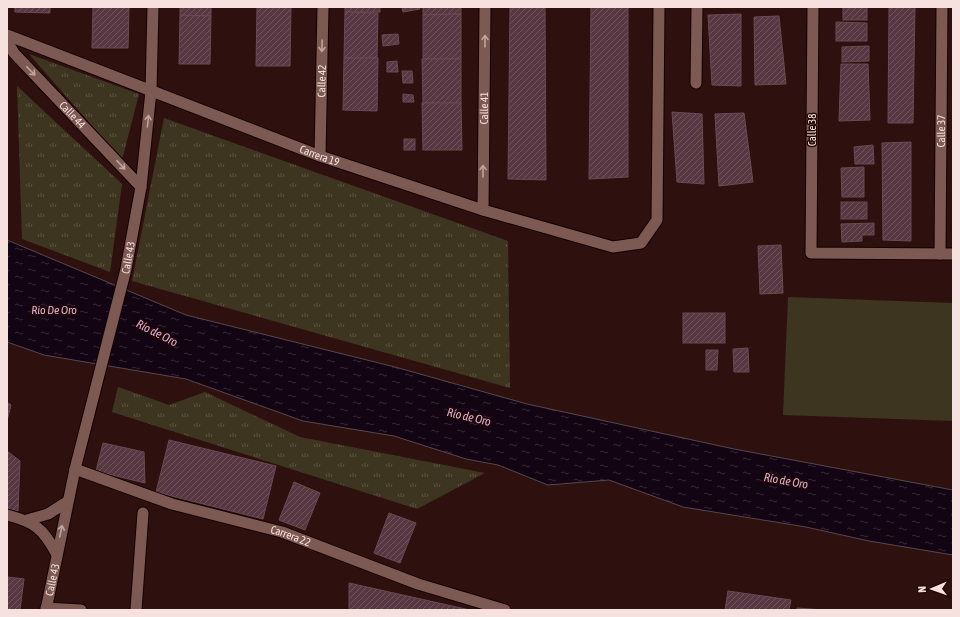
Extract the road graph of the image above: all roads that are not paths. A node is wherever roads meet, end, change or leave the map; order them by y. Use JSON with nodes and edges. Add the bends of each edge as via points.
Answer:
{"nodes":[{"id":1,"x":153,"y":7,"type":"edge"},
{"id":2,"x":323,"y":7,"type":"edge"},
{"id":3,"x":485,"y":7,"type":"edge"},
{"id":4,"x":659,"y":7,"type":"edge"},
{"id":5,"x":696,"y":7,"type":"edge"},
{"id":6,"x":813,"y":7,"type":"edge"},
{"id":7,"x":942,"y":7,"type":"edge"},
{"id":8,"x":7,"y":34,"type":"edge"},
{"id":9,"x":7,"y":41,"type":"edge"},
{"id":10,"x":696,"y":83,"type":"dead end"},
{"id":11,"x":151,"y":90,"type":"junction"},
{"id":12,"x":320,"y":156,"type":"junction"},
{"id":13,"x":141,"y":187,"type":"junction"},
{"id":14,"x":483,"y":210,"type":"junction"},
{"id":15,"x":940,"y":254,"type":"junction"},
{"id":16,"x":953,"y":254,"type":"edge"},
{"id":17,"x":75,"y":469,"type":"junction"},
{"id":18,"x":67,"y":502,"type":"junction"},
{"id":19,"x":143,"y":513,"type":"dead end"},
{"id":20,"x":7,"y":516,"type":"edge"},
{"id":21,"x":27,"y":520,"type":"junction"},
{"id":22,"x":56,"y":553,"type":"junction"},
{"id":23,"x":46,"y":609,"type":"edge"},
{"id":24,"x":81,"y":610,"type":"edge"},
{"id":25,"x":136,"y":610,"type":"edge"},
{"id":26,"x":505,"y":610,"type":"edge"}],
"edges":[{"from":1,"to":11,"type":"street","name":"Calle 43"},
{"from":2,"to":12,"type":"street","name":"Calle 42","one_way":true},
{"from":14,"to":3,"type":"street","name":"Calle 41","one_way":true},
{"from":4,"to":14,"type":"street","name":"Carrera 19","via":[[657,220],[641,244],[613,247]]},
{"from":5,"to":10,"type":"street"},
{"from":6,"to":15,"type":"street","name":"Calle 38","via":[[811,254]]},
{"from":7,"to":15,"type":"street","name":"Calle 37"},
{"from":8,"to":11,"type":"street","name":"Carrera 19"},
{"from":9,"to":13,"type":"street","name":"Calle 44","one_way":true,"via":[[14,53]]},
{"from":11,"to":12,"type":"street","name":"Carrera 19"},
{"from":13,"to":11,"type":"street","name":"Calle 43","one_way":true},
{"from":12,"to":14,"type":"street","name":"Carrera 19"},
{"from":13,"to":17,"type":"street","name":"Calle 43","via":[[126,269]]},
{"from":15,"to":16,"type":"street"},
{"from":17,"to":18,"type":"street","name":"Calle 43"},
{"from":17,"to":26,"type":"street","name":"Carrera 22","via":[[172,504],[282,532],[418,584]]},
{"from":18,"to":21,"type":"street","via":[[48,514]]},
{"from":22,"to":18,"type":"street","name":"Calle 43","one_way":true},
{"from":19,"to":25,"type":"street"},
{"from":20,"to":21,"type":"street"},
{"from":21,"to":22,"type":"street","via":[[44,534]]},
{"from":22,"to":23,"type":"street","name":"Calle 43"},
{"from":23,"to":24,"type":"street"}]}
